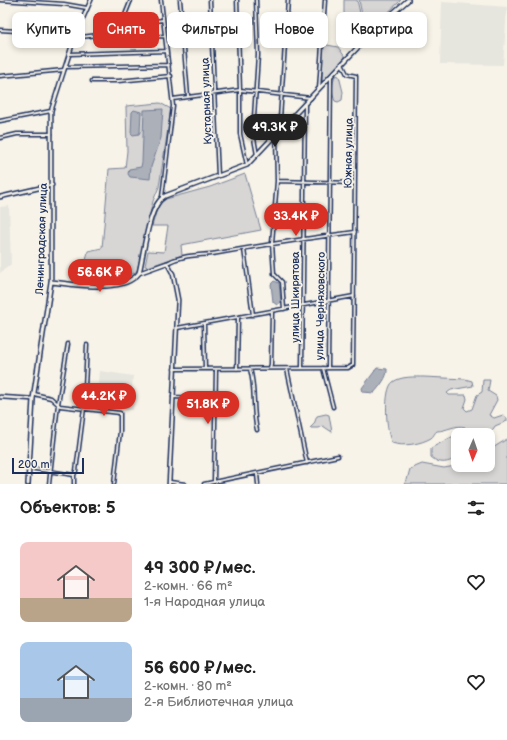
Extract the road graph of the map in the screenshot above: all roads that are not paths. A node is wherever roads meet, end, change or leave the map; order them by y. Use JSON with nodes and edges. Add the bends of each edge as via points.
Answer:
{"nodes":[{"id":1,"x":0,"y":0,"type":"edge"},
{"id":2,"x":64,"y":0,"type":"edge"},
{"id":3,"x":91,"y":0,"type":"edge"},
{"id":4,"x":131,"y":0,"type":"edge"},
{"id":5,"x":161,"y":0,"type":"edge"},
{"id":6,"x":180,"y":0,"type":"edge"},
{"id":7,"x":210,"y":0,"type":"edge"},
{"id":8,"x":237,"y":0,"type":"edge"},
{"id":9,"x":256,"y":0,"type":"edge"},
{"id":10,"x":288,"y":0,"type":"edge"},
{"id":11,"x":325,"y":0,"type":"edge"},
{"id":12,"x":408,"y":0,"type":"edge"},
{"id":13,"x":64,"y":4,"type":"junction"},
{"id":14,"x":87,"y":8,"type":"junction"},
{"id":15,"x":126,"y":12,"type":"edge"},
{"id":16,"x":85,"y":13,"type":"edge"},
{"id":17,"x":159,"y":20,"type":"edge"},
{"id":18,"x":163,"y":20,"type":"junction"},
{"id":19,"x":0,"y":30,"type":"edge"},
{"id":20,"x":12,"y":31,"type":"edge"},
{"id":21,"x":159,"y":36,"type":"edge"},
{"id":22,"x":165,"y":36,"type":"junction"},
{"id":23,"x":71,"y":48,"type":"edge"},
{"id":24,"x":167,"y":51,"type":"junction"},
{"id":25,"x":69,"y":54,"type":"junction"},
{"id":26,"x":342,"y":64,"type":"junction"},
{"id":27,"x":169,"y":65,"type":"junction"},
{"id":28,"x":64,"y":68,"type":"junction"},
{"id":29,"x":0,"y":76,"type":"edge"},
{"id":30,"x":171,"y":76,"type":"junction"},
{"id":31,"x":331,"y":76,"type":"junction"},
{"id":32,"x":92,"y":81,"type":"dead end"},
{"id":33,"x":240,"y":90,"type":"junction"},
{"id":34,"x":319,"y":90,"type":"junction"},
{"id":35,"x":256,"y":91,"type":"junction"},
{"id":36,"x":214,"y":93,"type":"junction"},
{"id":37,"x":281,"y":95,"type":"junction"},
{"id":38,"x":188,"y":96,"type":"junction"},
{"id":39,"x":312,"y":98,"type":"junction"},
{"id":40,"x":173,"y":99,"type":"junction"},
{"id":41,"x":305,"y":105,"type":"junction"},
{"id":42,"x":51,"y":111,"type":"junction"},
{"id":43,"x":0,"y":121,"type":"edge"},
{"id":44,"x":51,"y":134,"type":"junction"},
{"id":45,"x":278,"y":135,"type":"junction"},
{"id":46,"x":0,"y":138,"type":"edge"},
{"id":47,"x":257,"y":156,"type":"junction"},
{"id":48,"x":247,"y":165,"type":"junction"},
{"id":49,"x":218,"y":177,"type":"junction"},
{"id":50,"x":277,"y":181,"type":"junction"},
{"id":51,"x":304,"y":182,"type":"junction"},
{"id":52,"x":330,"y":182,"type":"junction"},
{"id":53,"x":355,"y":183,"type":"junction"},
{"id":54,"x":52,"y":185,"type":"junction"},
{"id":55,"x":0,"y":197,"type":"edge"},
{"id":56,"x":162,"y":197,"type":"junction"},
{"id":57,"x":356,"y":232,"type":"junction"},
{"id":58,"x":329,"y":235,"type":"junction"},
{"id":59,"x":304,"y":239,"type":"junction"},
{"id":60,"x":272,"y":243,"type":"junction"},
{"id":61,"x":244,"y":248,"type":"junction"},
{"id":62,"x":168,"y":263,"type":"junction"},
{"id":63,"x":140,"y":273,"type":"junction"},
{"id":64,"x":51,"y":282,"type":"junction"},
{"id":65,"x":354,"y":296,"type":"junction"},
{"id":66,"x":328,"y":301,"type":"junction"},
{"id":67,"x":303,"y":306,"type":"junction"},
{"id":68,"x":284,"y":309,"type":"junction"},
{"id":69,"x":272,"y":312,"type":"junction"},
{"id":70,"x":253,"y":315,"type":"junction"},
{"id":71,"x":238,"y":318,"type":"junction"},
{"id":72,"x":204,"y":324,"type":"junction"},
{"id":73,"x":177,"y":328,"type":"junction"},
{"id":74,"x":68,"y":344,"type":"dead end"},
{"id":75,"x":86,"y":346,"type":"dead end"},
{"id":76,"x":237,"y":368,"type":"junction"},
{"id":77,"x":250,"y":368,"type":"junction"},
{"id":78,"x":270,"y":368,"type":"junction"},
{"id":79,"x":287,"y":368,"type":"junction"},
{"id":80,"x":302,"y":368,"type":"junction"},
{"id":81,"x":324,"y":368,"type":"junction"},
{"id":82,"x":328,"y":368,"type":"junction"},
{"id":83,"x":174,"y":369,"type":"junction"},
{"id":84,"x":205,"y":369,"type":"junction"},
{"id":85,"x":216,"y":369,"type":"junction"},
{"id":86,"x":34,"y":394,"type":"junction"},
{"id":87,"x":0,"y":397,"type":"edge"},
{"id":88,"x":173,"y":397,"type":"junction"},
{"id":89,"x":33,"y":399,"type":"junction"},
{"id":90,"x":215,"y":399,"type":"junction"},
{"id":91,"x":58,"y":404,"type":"junction"},
{"id":92,"x":84,"y":408,"type":"junction"},
{"id":93,"x":333,"y":408,"type":"dead end"},
{"id":94,"x":257,"y":430,"type":"dead end"},
{"id":95,"x":338,"y":456,"type":"dead end"},
{"id":96,"x":307,"y":463,"type":"junction"},
{"id":97,"x":29,"y":468,"type":"junction"},
{"id":98,"x":50,"y":471,"type":"junction"},
{"id":99,"x":257,"y":474,"type":"junction"},
{"id":100,"x":74,"y":475,"type":"junction"},
{"id":101,"x":214,"y":482,"type":"junction"},
{"id":102,"x":169,"y":483,"type":"edge"},
{"id":103,"x":28,"y":484,"type":"edge"},
{"id":104,"x":49,"y":484,"type":"edge"},
{"id":105,"x":74,"y":484,"type":"edge"},
{"id":106,"x":114,"y":484,"type":"edge"},
{"id":107,"x":185,"y":484,"type":"edge"},
{"id":108,"x":204,"y":484,"type":"edge"},
{"id":109,"x":258,"y":484,"type":"edge"}],
"edges":[{"from":1,"to":13,"type":"street"},
{"from":2,"to":13,"type":"street"},
{"from":3,"to":14,"type":"street","name":"Ленинградская улица"},
{"from":4,"to":15,"type":"street"},
{"from":5,"to":18,"type":"street"},
{"from":6,"to":38,"type":"street"},
{"from":7,"to":36,"type":"street","name":"Кустарная улица"},
{"from":8,"to":33,"type":"street"},
{"from":9,"to":35,"type":"street"},
{"from":10,"to":37,"type":"street"},
{"from":11,"to":34,"type":"street"},
{"from":12,"to":26,"type":"main road","via":[[388,16]]},
{"from":13,"to":14,"type":"street"},
{"from":14,"to":16,"type":"street","name":"Ленинградская улица"},
{"from":17,"to":18,"type":"street"},
{"from":18,"to":22,"type":"street"},
{"from":19,"to":20,"type":"street"},
{"from":21,"to":22,"type":"street"},
{"from":22,"to":24,"type":"street"},
{"from":23,"to":25,"type":"street","name":"Ленинградская улица"},
{"from":24,"to":25,"type":"street"},
{"from":24,"to":27,"type":"street"},
{"from":25,"to":28,"type":"street","name":"Ленинградская улица"},
{"from":26,"to":31,"type":"main road"},
{"from":26,"to":53,"type":"street","name":"Южная улица","via":[[347,74],[356,76]]},
{"from":27,"to":28,"type":"street"},
{"from":27,"to":30,"type":"street"},
{"from":28,"to":29,"type":"street"},
{"from":28,"to":42,"type":"street","name":"Ленинградская улица"},
{"from":30,"to":32,"type":"street"},
{"from":30,"to":40,"type":"street"},
{"from":31,"to":34,"type":"main road"},
{"from":31,"to":52,"type":"street","name":"улица Черняховского"},
{"from":33,"to":35,"type":"street"},
{"from":33,"to":36,"type":"street"},
{"from":33,"to":48,"type":"street","via":[[240,134]]},
{"from":34,"to":39,"type":"main road"},
{"from":35,"to":37,"type":"street"},
{"from":35,"to":47,"type":"street","via":[[253,133]]},
{"from":36,"to":38,"type":"street"},
{"from":36,"to":49,"type":"street","name":"Кустарная улица"},
{"from":37,"to":39,"type":"street"},
{"from":37,"to":45,"type":"street"},
{"from":38,"to":40,"type":"street"},
{"from":39,"to":41,"type":"main road"},
{"from":40,"to":56,"type":"street"},
{"from":41,"to":45,"type":"main road"},
{"from":41,"to":51,"type":"street","name":"улица Шкирятова"},
{"from":42,"to":43,"type":"street"},
{"from":42,"to":44,"type":"street","name":"Ленинградская улица"},
{"from":44,"to":46,"type":"street","via":[[17,134]]},
{"from":44,"to":54,"type":"street","name":"Ленинградская улица"},
{"from":45,"to":47,"type":"main road"},
{"from":45,"to":50,"type":"street"},
{"from":47,"to":48,"type":"main road"},
{"from":48,"to":49,"type":"main road"},
{"from":49,"to":56,"type":"main road"},
{"from":50,"to":51,"type":"street"},
{"from":50,"to":60,"type":"street"},
{"from":51,"to":52,"type":"street"},
{"from":51,"to":59,"type":"street","name":"улица Шкирятова"},
{"from":52,"to":53,"type":"street"},
{"from":52,"to":58,"type":"street","name":"улица Черняховского"},
{"from":53,"to":57,"type":"street","name":"Южная улица"},
{"from":54,"to":55,"type":"street"},
{"from":54,"to":64,"type":"street","name":"Ленинградская улица"},
{"from":56,"to":63,"type":"main road","via":[[155,206]]},
{"from":57,"to":58,"type":"street"},
{"from":57,"to":65,"type":"street","name":"Южная улица"},
{"from":58,"to":59,"type":"street"},
{"from":58,"to":66,"type":"street","name":"улица Черняховского"},
{"from":59,"to":60,"type":"street"},
{"from":59,"to":67,"type":"street","name":"улица Шкирятова"},
{"from":60,"to":61,"type":"street"},
{"from":60,"to":68,"type":"street","via":[[274,275],[282,282]]},
{"from":61,"to":62,"type":"street","via":[[185,257]]},
{"from":61,"to":70,"type":"street"},
{"from":62,"to":63,"type":"street","via":[[162,263]]},
{"from":62,"to":73,"type":"street","via":[[176,290]]},
{"from":63,"to":64,"type":"main road","via":[[131,281],[117,285]]},
{"from":64,"to":86,"type":"main road","name":"Ленинградская улица"},
{"from":65,"to":66,"type":"street"},
{"from":65,"to":82,"type":"street","name":"Южная улица","via":[[354,363],[348,368]]},
{"from":66,"to":67,"type":"street"},
{"from":66,"to":82,"type":"street","name":"улица Черняховского"},
{"from":67,"to":68,"type":"street"},
{"from":67,"to":80,"type":"street","name":"улица Шкирятова"},
{"from":68,"to":69,"type":"street"},
{"from":69,"to":70,"type":"street"},
{"from":69,"to":78,"type":"street"},
{"from":70,"to":71,"type":"street"},
{"from":71,"to":72,"type":"street"},
{"from":71,"to":76,"type":"street"},
{"from":72,"to":73,"type":"street"},
{"from":72,"to":84,"type":"street"},
{"from":73,"to":83,"type":"street"},
{"from":74,"to":91,"type":"street"},
{"from":75,"to":92,"type":"street"},
{"from":76,"to":77,"type":"street"},
{"from":76,"to":85,"type":"street"},
{"from":77,"to":78,"type":"street"},
{"from":77,"to":94,"type":"street"},
{"from":78,"to":79,"type":"street"},
{"from":79,"to":80,"type":"street"},
{"from":79,"to":96,"type":"street"},
{"from":80,"to":81,"type":"street"},
{"from":81,"to":82,"type":"street"},
{"from":81,"to":93,"type":"street","name":"улица Черняховского"},
{"from":83,"to":84,"type":"street"},
{"from":83,"to":88,"type":"street"},
{"from":84,"to":85,"type":"street"},
{"from":85,"to":90,"type":"street"},
{"from":86,"to":89,"type":"main road","name":"Ленинградская улица"},
{"from":86,"to":91,"type":"street","via":[[52,398]]},
{"from":87,"to":89,"type":"street"},
{"from":88,"to":90,"type":"street"},
{"from":88,"to":102,"type":"street"},
{"from":89,"to":97,"type":"main road","name":"Ленинградская улица"},
{"from":90,"to":101,"type":"street"},
{"from":91,"to":92,"type":"street"},
{"from":91,"to":98,"type":"street"},
{"from":92,"to":100,"type":"street"},
{"from":92,"to":106,"type":"street","via":[[120,414]]},
{"from":95,"to":96,"type":"street"},
{"from":96,"to":99,"type":"street"},
{"from":97,"to":98,"type":"street"},
{"from":97,"to":103,"type":"main road","name":"Ленинградская улица"},
{"from":98,"to":100,"type":"street"},
{"from":98,"to":104,"type":"street"},
{"from":99,"to":101,"type":"street"},
{"from":99,"to":109,"type":"street"},
{"from":100,"to":105,"type":"street"},
{"from":101,"to":108,"type":"street"},
{"from":102,"to":107,"type":"street"}]}
